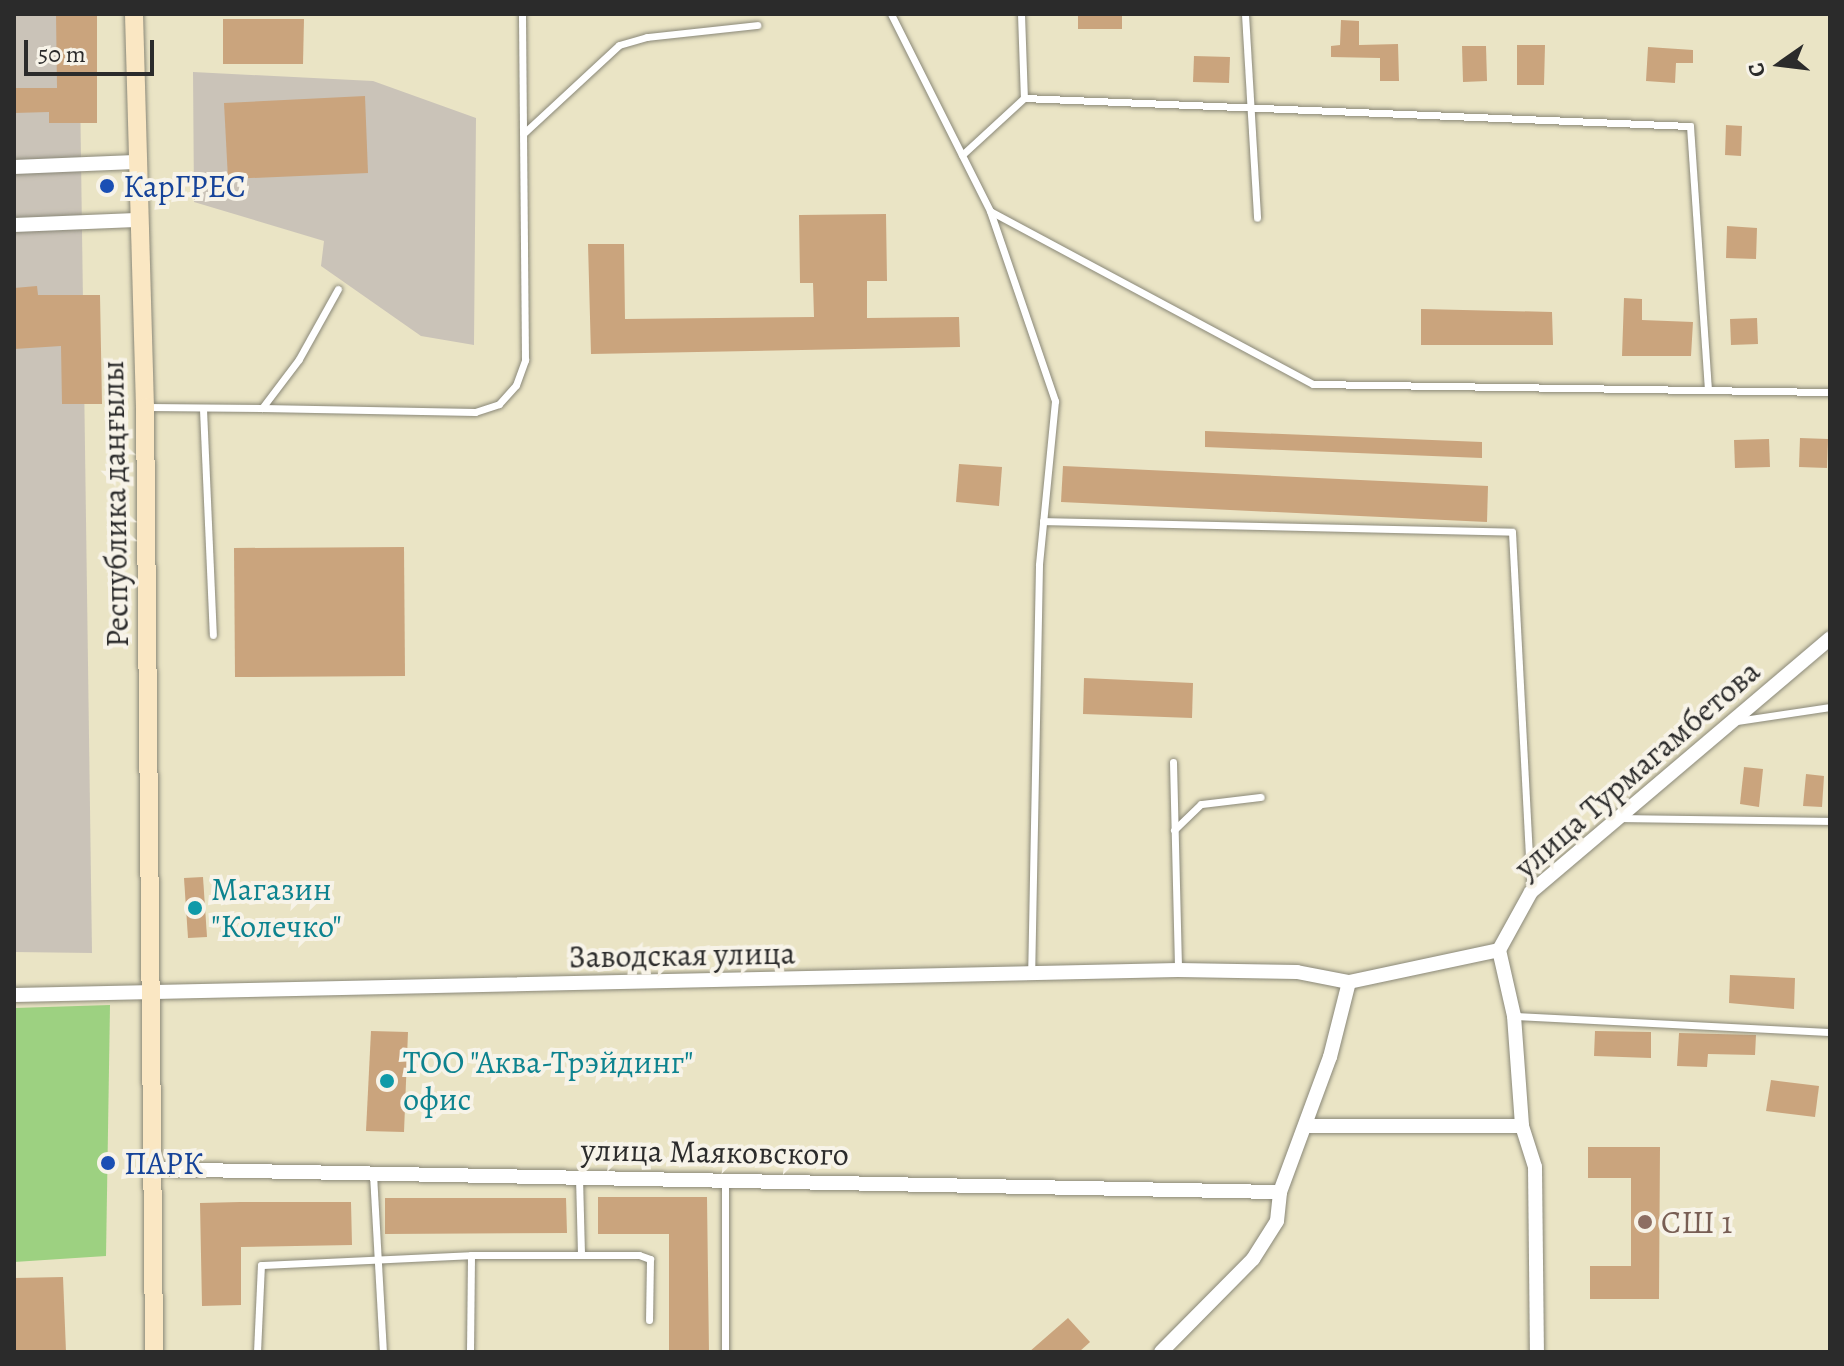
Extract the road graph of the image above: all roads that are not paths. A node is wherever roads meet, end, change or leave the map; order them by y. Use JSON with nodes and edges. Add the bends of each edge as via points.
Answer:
{"nodes":[{"id":1,"x":134,"y":14,"type":"edge"},
{"id":2,"x":522,"y":14,"type":"edge"},
{"id":3,"x":891,"y":14,"type":"edge"},
{"id":4,"x":1021,"y":14,"type":"edge"},
{"id":5,"x":1245,"y":14,"type":"edge"},
{"id":6,"x":757,"y":25,"type":"dead end"},
{"id":7,"x":1024,"y":98,"type":"junction"},
{"id":8,"x":1251,"y":108,"type":"junction"},
{"id":9,"x":523,"y":134,"type":"junction"},
{"id":10,"x":962,"y":155,"type":"junction"},
{"id":11,"x":135,"y":162,"type":"junction"},
{"id":12,"x":14,"y":167,"type":"edge"},
{"id":13,"x":990,"y":211,"type":"junction"},
{"id":14,"x":1257,"y":218,"type":"dead end"},
{"id":15,"x":136,"y":220,"type":"junction"},
{"id":16,"x":14,"y":225,"type":"edge"},
{"id":17,"x":338,"y":289,"type":"dead end"},
{"id":18,"x":1708,"y":389,"type":"junction"},
{"id":19,"x":1830,"y":392,"type":"edge"},
{"id":20,"x":145,"y":407,"type":"junction"},
{"id":21,"x":262,"y":408,"type":"junction"},
{"id":22,"x":203,"y":409,"type":"junction"},
{"id":23,"x":1043,"y":521,"type":"junction"},
{"id":24,"x":213,"y":635,"type":"dead end"},
{"id":25,"x":1830,"y":638,"type":"edge"},
{"id":26,"x":1830,"y":707,"type":"edge"},
{"id":27,"x":1737,"y":721,"type":"junction"},
{"id":28,"x":1173,"y":762,"type":"dead end"},
{"id":29,"x":1261,"y":797,"type":"dead end"},
{"id":30,"x":1617,"y":818,"type":"junction"},
{"id":31,"x":1830,"y":821,"type":"edge"},
{"id":32,"x":1174,"y":830,"type":"junction"},
{"id":33,"x":1531,"y":892,"type":"junction"},
{"id":34,"x":1499,"y":950,"type":"junction"},
{"id":35,"x":1178,"y":970,"type":"junction"},
{"id":36,"x":1031,"y":976,"type":"junction"},
{"id":37,"x":1349,"y":982,"type":"junction"},
{"id":38,"x":150,"y":994,"type":"junction"},
{"id":39,"x":14,"y":995,"type":"edge"},
{"id":40,"x":1514,"y":1016,"type":"junction"},
{"id":41,"x":1830,"y":1032,"type":"edge"},
{"id":42,"x":1307,"y":1126,"type":"junction"},
{"id":43,"x":1522,"y":1126,"type":"junction"},
{"id":44,"x":149,"y":1169,"type":"junction"},
{"id":45,"x":373,"y":1173,"type":"junction"},
{"id":46,"x":579,"y":1177,"type":"junction"},
{"id":47,"x":725,"y":1179,"type":"junction"},
{"id":48,"x":1280,"y":1192,"type":"junction"},
{"id":49,"x":581,"y":1254,"type":"junction"},
{"id":50,"x":471,"y":1255,"type":"junction"},
{"id":51,"x":378,"y":1259,"type":"junction"},
{"id":52,"x":649,"y":1320,"type":"dead end"},
{"id":53,"x":154,"y":1352,"type":"edge"},
{"id":54,"x":257,"y":1352,"type":"edge"},
{"id":55,"x":383,"y":1352,"type":"edge"},
{"id":56,"x":470,"y":1352,"type":"edge"},
{"id":57,"x":725,"y":1352,"type":"edge"},
{"id":58,"x":1161,"y":1352,"type":"edge"},
{"id":59,"x":1537,"y":1352,"type":"edge"}],
"edges":[{"from":1,"to":11,"type":"main road","name":"Республика даңғылы"},
{"from":2,"to":9,"type":"lane"},
{"from":3,"to":10,"type":"lane"},
{"from":4,"to":7,"type":"lane"},
{"from":5,"to":8,"type":"lane"},
{"from":6,"to":9,"type":"lane","via":[[619,45]]},
{"from":7,"to":8,"type":"lane"},
{"from":7,"to":10,"type":"lane"},
{"from":8,"to":14,"type":"lane"},
{"from":8,"to":18,"type":"lane","via":[[1690,126]]},
{"from":9,"to":21,"type":"lane","via":[[525,360],[508,396],[475,412]]},
{"from":10,"to":13,"type":"lane"},
{"from":11,"to":12,"type":"street"},
{"from":11,"to":15,"type":"main road","name":"Республика даңғылы"},
{"from":13,"to":18,"type":"lane","via":[[1313,384]]},
{"from":13,"to":23,"type":"lane","via":[[1055,401]]},
{"from":15,"to":16,"type":"street"},
{"from":15,"to":20,"type":"main road","name":"Республика даңғылы"},
{"from":17,"to":21,"type":"lane","via":[[299,359]]},
{"from":18,"to":19,"type":"lane"},
{"from":20,"to":22,"type":"lane"},
{"from":20,"to":38,"type":"main road","name":"Республика даңғылы"},
{"from":21,"to":22,"type":"lane"},
{"from":22,"to":24,"type":"lane"},
{"from":23,"to":33,"type":"lane","via":[[1512,532]]},
{"from":23,"to":36,"type":"lane"},
{"from":25,"to":27,"type":"street","name":"улица Турмагамбетова"},
{"from":26,"to":27,"type":"lane"},
{"from":27,"to":30,"type":"street","name":"улица Турмагамбетова"},
{"from":28,"to":32,"type":"lane"},
{"from":29,"to":32,"type":"lane","via":[[1201,804]]},
{"from":30,"to":31,"type":"lane"},
{"from":30,"to":33,"type":"street","name":"улица Турмагамбетова"},
{"from":32,"to":35,"type":"lane"},
{"from":33,"to":34,"type":"street","name":"улица Турмагамбетова"},
{"from":34,"to":37,"type":"street"},
{"from":34,"to":40,"type":"street"},
{"from":35,"to":36,"type":"street","name":"Заводская улица"},
{"from":35,"to":37,"type":"street","name":"Заводская улица","via":[[1297,972]]},
{"from":36,"to":38,"type":"street","name":"Заводская улица"},
{"from":37,"to":42,"type":"street"},
{"from":38,"to":39,"type":"street","name":"Заводская улица"},
{"from":38,"to":44,"type":"main road","name":"Республика даңғылы"},
{"from":40,"to":41,"type":"lane"},
{"from":40,"to":43,"type":"street"},
{"from":42,"to":43,"type":"street"},
{"from":42,"to":48,"type":"street"},
{"from":43,"to":59,"type":"street","via":[[1535,1167]]},
{"from":44,"to":45,"type":"street","name":"улица Маяковского"},
{"from":44,"to":53,"type":"main road","name":"Республика даңғылы"},
{"from":45,"to":46,"type":"street","name":"улица Маяковского"},
{"from":45,"to":51,"type":"lane"},
{"from":46,"to":47,"type":"street","name":"улица Маяковского"},
{"from":46,"to":49,"type":"lane"},
{"from":47,"to":48,"type":"street","name":"улица Маяковского"},
{"from":47,"to":57,"type":"lane"},
{"from":48,"to":58,"type":"street","via":[[1277,1221],[1253,1259]]},
{"from":49,"to":50,"type":"lane"},
{"from":49,"to":52,"type":"lane","via":[[650,1259]]},
{"from":50,"to":51,"type":"lane"},
{"from":50,"to":56,"type":"lane"},
{"from":51,"to":54,"type":"lane","via":[[261,1265]]},
{"from":51,"to":55,"type":"lane"}]}
